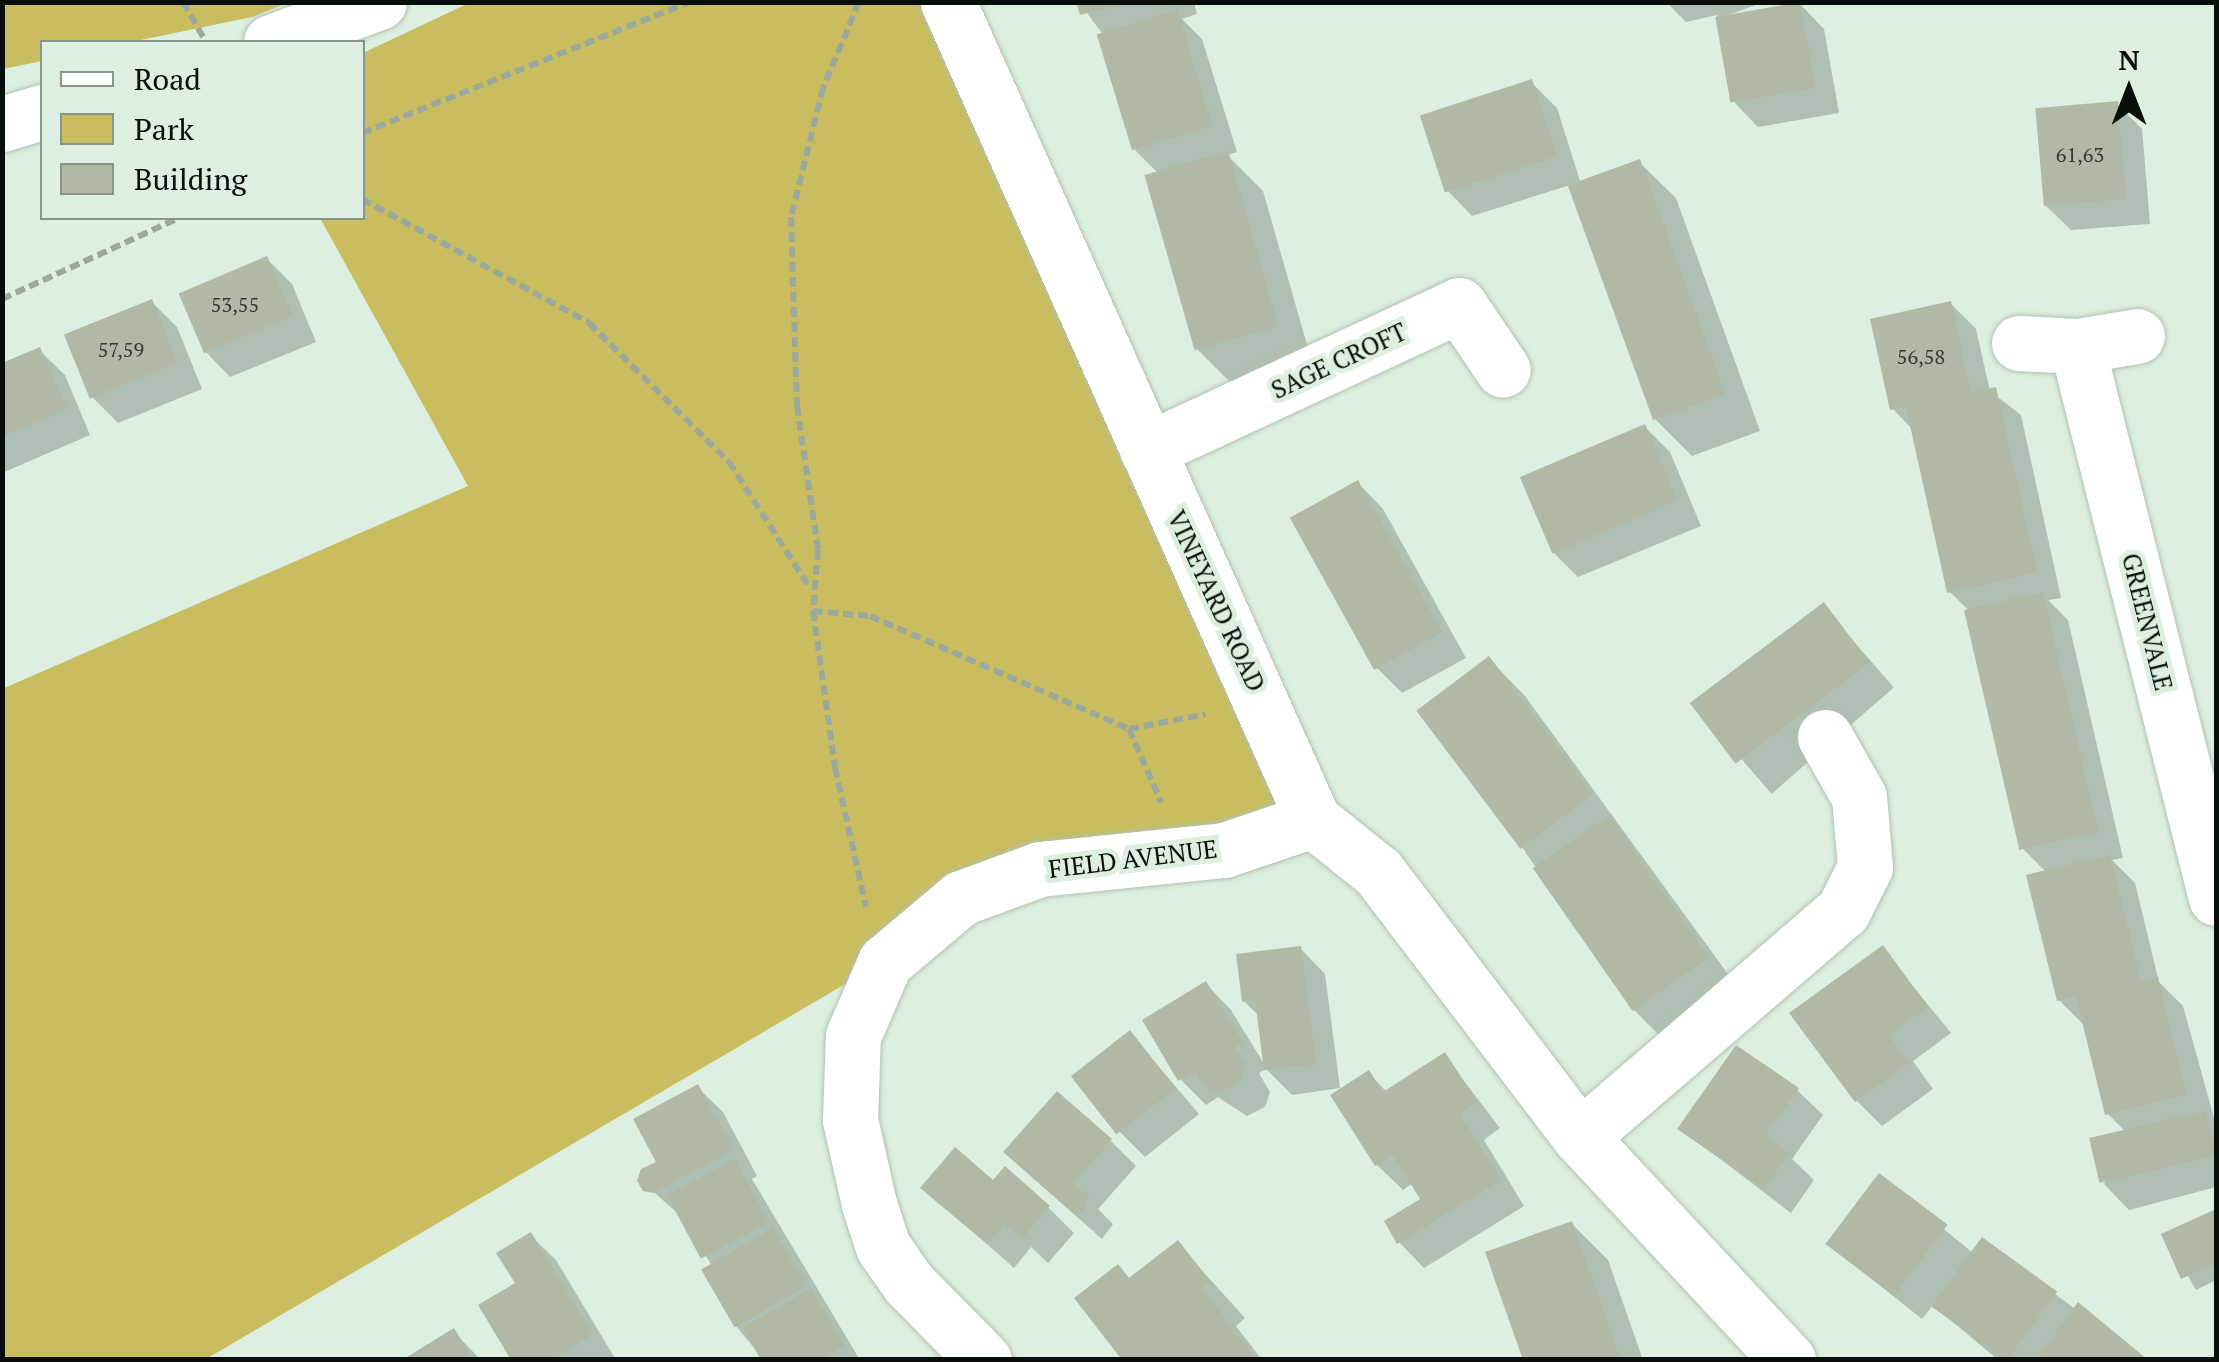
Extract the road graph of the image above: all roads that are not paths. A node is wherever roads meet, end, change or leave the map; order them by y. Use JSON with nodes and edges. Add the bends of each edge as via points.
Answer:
{"nodes":[{"id":1,"x":379,"y":2,"type":"edge"},
{"id":2,"x":948,"y":2,"type":"edge"},
{"id":3,"x":276,"y":40,"type":"edge"},
{"id":4,"x":40,"y":113,"type":"edge"},
{"id":5,"x":2,"y":124,"type":"edge"},
{"id":6,"x":2137,"y":336,"type":"dead end"},
{"id":7,"x":2019,"y":343,"type":"dead end"},
{"id":8,"x":2077,"y":346,"type":"junction"},
{"id":9,"x":1503,"y":370,"type":"dead end"},
{"id":10,"x":1147,"y":450,"type":"junction"},
{"id":11,"x":1825,"y":738,"type":"dead end"},
{"id":12,"x":1313,"y":820,"type":"junction"},
{"id":13,"x":2216,"y":898,"type":"edge"},
{"id":14,"x":1580,"y":1136,"type":"junction"},
{"id":15,"x":984,"y":1360,"type":"edge"},
{"id":16,"x":1788,"y":1360,"type":"edge"}],
"edges":[{"from":1,"to":3,"type":"street"},
{"from":2,"to":10,"type":"street","name":"VINEYARD ROAD"},
{"from":4,"to":5,"type":"street"},
{"from":6,"to":8,"type":"street"},
{"from":7,"to":8,"type":"street"},
{"from":8,"to":13,"type":"street","name":"GREENVALE"},
{"from":9,"to":10,"type":"street","name":"SAGE CROFT","via":[[1459,305]]},
{"from":10,"to":12,"type":"street","name":"VINEYARD ROAD"},
{"from":11,"to":14,"type":"street","via":[[1859,797],[1864,867],[1843,911]]},
{"from":12,"to":14,"type":"street","name":"VINEYARD ROAD","via":[[1378,872]]},
{"from":12,"to":15,"type":"street","name":"FIELD AVENUE","via":[[1224,850],[1040,869],[961,898],[885,962],[853,1036],[850,1120],[869,1204],[883,1247],[909,1284]]},
{"from":14,"to":16,"type":"street","name":"VINEYARD ROAD"}]}
